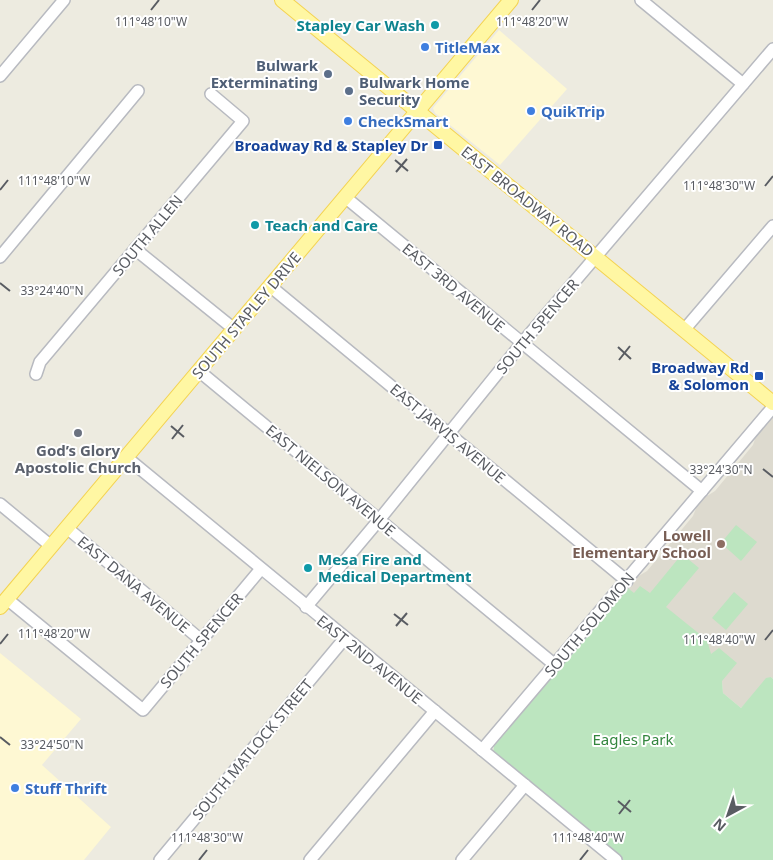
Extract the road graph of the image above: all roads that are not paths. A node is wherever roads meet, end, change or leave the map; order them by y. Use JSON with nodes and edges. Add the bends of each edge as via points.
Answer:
{"nodes":[{"id":1,"x":64,"y":0,"type":"edge"},
{"id":2,"x":282,"y":0,"type":"edge"},
{"id":3,"x":511,"y":0,"type":"edge"},
{"id":4,"x":641,"y":0,"type":"edge"},
{"id":5,"x":773,"y":49,"type":"edge"},
{"id":6,"x":1,"y":74,"type":"edge"},
{"id":7,"x":743,"y":84,"type":"junction"},
{"id":8,"x":138,"y":91,"type":"dead end"},
{"id":9,"x":211,"y":94,"type":"dead end"},
{"id":10,"x":417,"y":110,"type":"junction"},
{"id":11,"x":345,"y":197,"type":"junction"},
{"id":12,"x":773,"y":226,"type":"edge"},
{"id":13,"x":135,"y":249,"type":"junction"},
{"id":14,"x":0,"y":257,"type":"edge"},
{"id":15,"x":596,"y":257,"type":"junction"},
{"id":16,"x":270,"y":286,"type":"junction"},
{"id":17,"x":234,"y":329,"type":"junction"},
{"id":18,"x":684,"y":330,"type":"junction"},
{"id":19,"x":522,"y":344,"type":"junction"},
{"id":20,"x":199,"y":371,"type":"junction"},
{"id":21,"x":36,"y":374,"type":"dead end"},
{"id":22,"x":773,"y":405,"type":"edge"},
{"id":23,"x":448,"y":433,"type":"junction"},
{"id":24,"x":126,"y":457,"type":"junction"},
{"id":25,"x":702,"y":491,"type":"junction"},
{"id":26,"x":0,"y":504,"type":"edge"},
{"id":27,"x":380,"y":520,"type":"junction"},
{"id":28,"x":67,"y":528,"type":"junction"},
{"id":29,"x":51,"y":546,"type":"junction"},
{"id":30,"x":260,"y":570,"type":"junction"},
{"id":31,"x":627,"y":581,"type":"junction"},
{"id":32,"x":3,"y":603,"type":"edge"},
{"id":33,"x":306,"y":607,"type":"junction"},
{"id":34,"x":345,"y":638,"type":"junction"},
{"id":35,"x":201,"y":640,"type":"junction"},
{"id":36,"x":555,"y":665,"type":"junction"},
{"id":37,"x":435,"y":711,"type":"junction"},
{"id":38,"x":482,"y":750,"type":"junction"},
{"id":39,"x":525,"y":785,"type":"junction"},
{"id":40,"x":160,"y":860,"type":"edge"},
{"id":41,"x":310,"y":860,"type":"edge"},
{"id":42,"x":462,"y":860,"type":"edge"},
{"id":43,"x":616,"y":860,"type":"edge"}],
"edges":[{"from":1,"to":6,"type":"street"},
{"from":2,"to":10,"type":"main road","name":"EAST BROADWAY ROAD"},
{"from":3,"to":10,"type":"main road","name":"SOUTH STAPLEY DRIVE"},
{"from":4,"to":7,"type":"street"},
{"from":5,"to":7,"type":"street","name":"SOUTH SPENCER"},
{"from":7,"to":15,"type":"street","name":"SOUTH SPENCER"},
{"from":8,"to":14,"type":"street"},
{"from":9,"to":13,"type":"street","name":"SOUTH ALLEN","via":[[243,121]]},
{"from":10,"to":11,"type":"main road","name":"SOUTH STAPLEY DRIVE"},
{"from":10,"to":15,"type":"main road","name":"EAST BROADWAY ROAD"},
{"from":11,"to":16,"type":"main road","name":"SOUTH STAPLEY DRIVE"},
{"from":11,"to":19,"type":"street","name":"EAST 3RD AVENUE"},
{"from":12,"to":18,"type":"street"},
{"from":13,"to":17,"type":"street"},
{"from":13,"to":21,"type":"street","name":"SOUTH ALLEN","via":[[40,362]]},
{"from":15,"to":18,"type":"main road","name":"EAST BROADWAY ROAD"},
{"from":15,"to":19,"type":"street","name":"SOUTH SPENCER"},
{"from":16,"to":17,"type":"main road","name":"SOUTH STAPLEY DRIVE"},
{"from":16,"to":23,"type":"street","name":"EAST JARVIS AVENUE"},
{"from":17,"to":20,"type":"main road","name":"SOUTH STAPLEY DRIVE"},
{"from":18,"to":22,"type":"main road","name":"EAST BROADWAY ROAD"},
{"from":19,"to":23,"type":"street","name":"SOUTH SPENCER"},
{"from":19,"to":25,"type":"street","name":"EAST 3RD AVENUE"},
{"from":20,"to":24,"type":"main road","name":"SOUTH STAPLEY DRIVE"},
{"from":20,"to":27,"type":"street","name":"EAST NIELSON AVENUE"},
{"from":22,"to":25,"type":"street","name":"SOUTH SOLOMON"},
{"from":23,"to":27,"type":"street","name":"SOUTH SPENCER"},
{"from":23,"to":31,"type":"street","name":"EAST JARVIS AVENUE"},
{"from":24,"to":28,"type":"main road","name":"SOUTH STAPLEY DRIVE"},
{"from":24,"to":30,"type":"street","name":"EAST 2ND AVENUE"},
{"from":25,"to":31,"type":"street","name":"SOUTH SOLOMON"},
{"from":26,"to":29,"type":"street"},
{"from":27,"to":33,"type":"street","name":"SOUTH SPENCER"},
{"from":27,"to":36,"type":"street","name":"EAST NIELSON AVENUE"},
{"from":28,"to":29,"type":"main road","name":"SOUTH STAPLEY DRIVE"},
{"from":28,"to":35,"type":"street","name":"EAST DANA AVENUE"},
{"from":29,"to":32,"type":"main road","name":"SOUTH STAPLEY DRIVE"},
{"from":30,"to":33,"type":"street","name":"EAST 2ND AVENUE"},
{"from":30,"to":35,"type":"street","name":"SOUTH SPENCER"},
{"from":31,"to":36,"type":"street","name":"SOUTH SOLOMON"},
{"from":32,"to":35,"type":"street","name":"SOUTH SPENCER","via":[[143,710]]},
{"from":33,"to":34,"type":"street","name":"EAST 2ND AVENUE"},
{"from":34,"to":37,"type":"street","name":"EAST 2ND AVENUE"},
{"from":34,"to":40,"type":"street","name":"SOUTH MATLOCK STREET"},
{"from":36,"to":38,"type":"street","name":"SOUTH SOLOMON"},
{"from":37,"to":38,"type":"street","name":"EAST 2ND AVENUE"},
{"from":37,"to":41,"type":"street"},
{"from":38,"to":39,"type":"street","name":"EAST 2ND AVENUE"},
{"from":39,"to":42,"type":"street"},
{"from":39,"to":43,"type":"street","name":"EAST 2ND AVENUE"}]}
